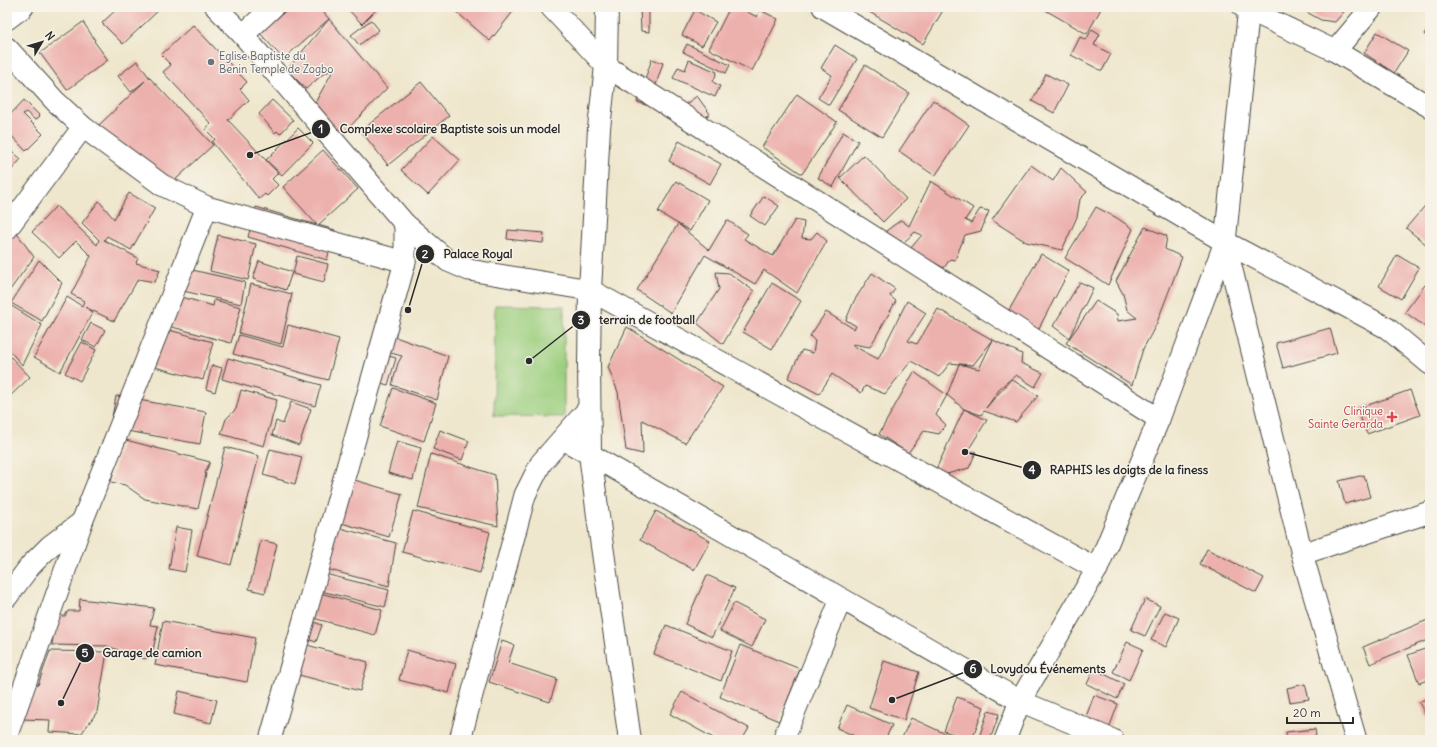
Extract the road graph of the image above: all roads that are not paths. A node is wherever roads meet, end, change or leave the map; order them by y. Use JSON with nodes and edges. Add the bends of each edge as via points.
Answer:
{"nodes":[{"id":1,"x":23,"y":7,"type":"edge"},
{"id":2,"x":216,"y":7,"type":"edge"},
{"id":3,"x":273,"y":7,"type":"edge"},
{"id":4,"x":551,"y":7,"type":"edge"},
{"id":5,"x":607,"y":7,"type":"edge"},
{"id":6,"x":823,"y":7,"type":"edge"},
{"id":7,"x":1372,"y":7,"type":"edge"},
{"id":8,"x":1247,"y":8,"type":"edge"},
{"id":9,"x":7,"y":19,"type":"edge"},
{"id":10,"x":243,"y":35,"type":"junction"},
{"id":11,"x":7,"y":48,"type":"edge"},
{"id":12,"x":1335,"y":51,"type":"junction"},
{"id":13,"x":606,"y":66,"type":"junction"},
{"id":14,"x":1430,"y":107,"type":"edge"},
{"id":15,"x":83,"y":127,"type":"junction"},
{"id":16,"x":207,"y":207,"type":"junction"},
{"id":17,"x":405,"y":224,"type":"junction"},
{"id":18,"x":7,"y":230,"type":"edge"},
{"id":19,"x":1225,"y":242,"type":"junction"},
{"id":20,"x":405,"y":262,"type":"junction"},
{"id":21,"x":590,"y":290,"type":"junction"},
{"id":22,"x":1430,"y":364,"type":"edge"},
{"id":23,"x":589,"y":408,"type":"junction"},
{"id":24,"x":1159,"y":419,"type":"junction"},
{"id":25,"x":563,"y":439,"type":"junction"},
{"id":26,"x":590,"y":454,"type":"junction"},
{"id":27,"x":1430,"y":512,"type":"edge"},
{"id":28,"x":82,"y":522,"type":"junction"},
{"id":29,"x":1302,"y":554,"type":"junction"},
{"id":30,"x":1097,"y":569,"type":"junction"},
{"id":31,"x":7,"y":597,"type":"edge"},
{"id":32,"x":841,"y":598,"type":"junction"},
{"id":33,"x":1020,"y":701,"type":"junction"},
{"id":34,"x":7,"y":735,"type":"edge"},
{"id":35,"x":270,"y":740,"type":"edge"},
{"id":36,"x":460,"y":740,"type":"edge"},
{"id":37,"x":630,"y":740,"type":"edge"},
{"id":38,"x":783,"y":740,"type":"edge"},
{"id":39,"x":1005,"y":740,"type":"edge"},
{"id":40,"x":1113,"y":740,"type":"edge"},
{"id":41,"x":1356,"y":740,"type":"edge"}],
"edges":[{"from":1,"to":9,"type":"street"},
{"from":2,"to":10,"type":"street"},
{"from":3,"to":10,"type":"street"},
{"from":4,"to":13,"type":"street"},
{"from":5,"to":13,"type":"street"},
{"from":6,"to":19,"type":"street"},
{"from":7,"to":12,"type":"street"},
{"from":8,"to":12,"type":"street"},
{"from":8,"to":19,"type":"street"},
{"from":10,"to":17,"type":"street"},
{"from":11,"to":15,"type":"street","via":[[55,101]]},
{"from":12,"to":14,"type":"street"},
{"from":13,"to":21,"type":"street","via":[[599,128]]},
{"from":13,"to":24,"type":"street"},
{"from":15,"to":16,"type":"street","via":[[162,185]]},
{"from":15,"to":18,"type":"street"},
{"from":16,"to":20,"type":"street"},
{"from":16,"to":28,"type":"street"},
{"from":17,"to":20,"type":"street"},
{"from":17,"to":21,"type":"street","via":[[448,261],[469,270]]},
{"from":19,"to":22,"type":"street","via":[[1387,328]]},
{"from":19,"to":24,"type":"street"},
{"from":19,"to":29,"type":"street"},
{"from":20,"to":35,"type":"street"},
{"from":21,"to":23,"type":"street"},
{"from":21,"to":30,"type":"street"},
{"from":23,"to":25,"type":"street"},
{"from":23,"to":26,"type":"street"},
{"from":24,"to":30,"type":"street"},
{"from":25,"to":26,"type":"street"},
{"from":25,"to":36,"type":"street","via":[[541,463],[525,495]]},
{"from":26,"to":32,"type":"street"},
{"from":26,"to":37,"type":"street"},
{"from":27,"to":29,"type":"street"},
{"from":28,"to":31,"type":"street","via":[[50,546],[30,566]]},
{"from":28,"to":34,"type":"street"},
{"from":29,"to":41,"type":"street"},
{"from":30,"to":33,"type":"street"},
{"from":32,"to":33,"type":"street"},
{"from":32,"to":38,"type":"street"},
{"from":33,"to":39,"type":"street"},
{"from":33,"to":40,"type":"street"}]}
